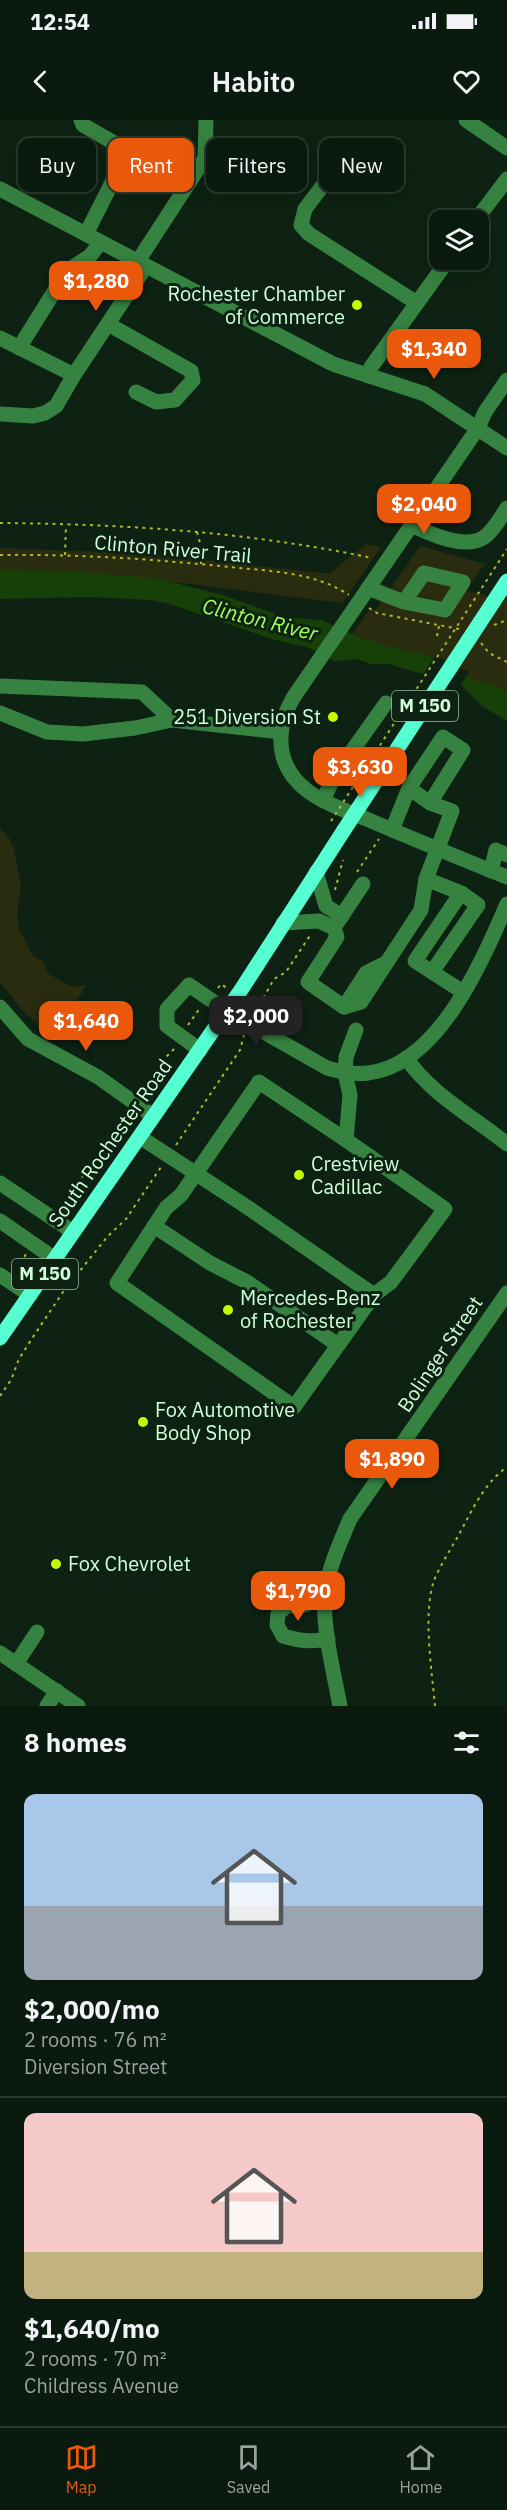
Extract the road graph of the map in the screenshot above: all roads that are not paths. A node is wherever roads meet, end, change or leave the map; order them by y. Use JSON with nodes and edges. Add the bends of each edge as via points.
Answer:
{"nodes":[{"id":1,"x":81,"y":120,"type":"edge"},
{"id":2,"x":206,"y":120,"type":"edge"},
{"id":3,"x":466,"y":120,"type":"edge"},
{"id":4,"x":507,"y":148,"type":"edge"},
{"id":5,"x":507,"y":179,"type":"edge"},
{"id":6,"x":0,"y":189,"type":"edge"},
{"id":7,"x":319,"y":190,"type":"edge"},
{"id":8,"x":484,"y":210,"type":"edge"},
{"id":9,"x":86,"y":234,"type":"junction"},
{"id":10,"x":101,"y":242,"type":"junction"},
{"id":11,"x":142,"y":264,"type":"junction"},
{"id":12,"x":441,"y":270,"type":"edge"},
{"id":13,"x":417,"y":303,"type":"junction"},
{"id":14,"x":108,"y":324,"type":"junction"},
{"id":15,"x":0,"y":338,"type":"edge"},
{"id":16,"x":19,"y":348,"type":"junction"},
{"id":17,"x":74,"y":375,"type":"junction"},
{"id":18,"x":368,"y":375,"type":"junction"},
{"id":19,"x":507,"y":380,"type":"edge"},
{"id":20,"x":136,"y":393,"type":"dead end"},
{"id":21,"x":502,"y":397,"type":"edge"},
{"id":22,"x":0,"y":414,"type":"edge"},
{"id":23,"x":478,"y":428,"type":"junction"},
{"id":24,"x":507,"y":448,"type":"edge"},
{"id":25,"x":507,"y":508,"type":"edge"},
{"id":26,"x":411,"y":525,"type":"junction"},
{"id":27,"x":507,"y":581,"type":"edge"},
{"id":28,"x":368,"y":588,"type":"junction"},
{"id":29,"x":404,"y":602,"type":"dead end"},
{"id":30,"x":0,"y":686,"type":"edge"},
{"id":31,"x":386,"y":703,"type":"dead end"},
{"id":32,"x":0,"y":713,"type":"edge"},
{"id":33,"x":172,"y":720,"type":"junction"},
{"id":34,"x":281,"y":732,"type":"junction"},
{"id":35,"x":409,"y":788,"type":"junction"},
{"id":36,"x":323,"y":800,"type":"junction"},
{"id":37,"x":430,"y":802,"type":"junction"},
{"id":38,"x":387,"y":832,"type":"junction"},
{"id":39,"x":437,"y":849,"type":"junction"},
{"id":40,"x":507,"y":855,"type":"edge"},
{"id":41,"x":491,"y":871,"type":"junction"},
{"id":42,"x":316,"y":872,"type":"junction"},
{"id":43,"x":361,"y":877,"type":"road end"},
{"id":44,"x":507,"y":877,"type":"edge"},
{"id":45,"x":426,"y":879,"type":"junction"},
{"id":46,"x":507,"y":904,"type":"edge"},
{"id":47,"x":287,"y":916,"type":"junction"},
{"id":48,"x":338,"y":922,"type":"junction"},
{"id":49,"x":463,"y":992,"type":"junction"},
{"id":50,"x":0,"y":1007,"type":"edge"},
{"id":51,"x":227,"y":1011,"type":"junction"},
{"id":52,"x":356,"y":1030,"type":"dead end"},
{"id":53,"x":200,"y":1050,"type":"junction"},
{"id":54,"x":406,"y":1058,"type":"junction"},
{"id":55,"x":345,"y":1073,"type":"junction"},
{"id":56,"x":153,"y":1116,"type":"junction"},
{"id":57,"x":140,"y":1137,"type":"junction"},
{"id":58,"x":346,"y":1140,"type":"junction"},
{"id":59,"x":507,"y":1144,"type":"edge"},
{"id":60,"x":196,"y":1174,"type":"junction"},
{"id":61,"x":0,"y":1183,"type":"edge"},
{"id":62,"x":0,"y":1221,"type":"edge"},
{"id":63,"x":154,"y":1226,"type":"junction"},
{"id":64,"x":73,"y":1232,"type":"junction"},
{"id":65,"x":55,"y":1259,"type":"junction"},
{"id":66,"x":7,"y":1275,"type":"edge"},
{"id":67,"x":507,"y":1293,"type":"edge"},
{"id":68,"x":30,"y":1295,"type":"junction"},
{"id":69,"x":374,"y":1295,"type":"junction"},
{"id":70,"x":2,"y":1333,"type":"edge"},
{"id":71,"x":338,"y":1345,"type":"junction"},
{"id":72,"x":325,"y":1596,"type":"junction"},
{"id":73,"x":37,"y":1632,"type":"dead end"},
{"id":74,"x":328,"y":1639,"type":"junction"},
{"id":75,"x":0,"y":1653,"type":"edge"},
{"id":76,"x":16,"y":1664,"type":"junction"},
{"id":77,"x":57,"y":1691,"type":"junction"},
{"id":78,"x":47,"y":1706,"type":"edge"},
{"id":79,"x":78,"y":1706,"type":"edge"},
{"id":80,"x":340,"y":1706,"type":"edge"}],
"edges":[{"from":1,"to":9,"type":"street","via":[[83,125],[123,148],[124,159]]},
{"from":2,"to":11,"type":"street","via":[[205,158]]},
{"from":3,"to":4,"type":"street"},
{"from":5,"to":8,"type":"street"},
{"from":6,"to":9,"type":"street"},
{"from":7,"to":13,"type":"street","via":[[305,209],[301,225],[309,234]]},
{"from":9,"to":10,"type":"street"},
{"from":10,"to":11,"type":"street"},
{"from":10,"to":16,"type":"street","via":[[90,256],[67,271]]},
{"from":11,"to":14,"type":"street"},
{"from":11,"to":18,"type":"street","via":[[333,364]]},
{"from":12,"to":13,"type":"street"},
{"from":13,"to":18,"type":"street"},
{"from":14,"to":17,"type":"street"},
{"from":14,"to":20,"type":"street","via":[[191,370],[193,380],[175,400],[156,402]]},
{"from":15,"to":16,"type":"street"},
{"from":16,"to":17,"type":"street"},
{"from":17,"to":22,"type":"street","via":[[56,406],[45,413]]},
{"from":18,"to":23,"type":"street","via":[[425,394]]},
{"from":19,"to":21,"type":"street"},
{"from":21,"to":23,"type":"street","via":[[485,412]]},
{"from":23,"to":24,"type":"street"},
{"from":23,"to":26,"type":"street"},
{"from":25,"to":26,"type":"street","via":[[488,535],[469,543],[435,537]]},
{"from":26,"to":28,"type":"street"},
{"from":27,"to":42,"type":"main road","number":"M 150","bridge":true},
{"from":28,"to":29,"type":"street"},
{"from":28,"to":34,"type":"street","via":[[289,704]]},
{"from":30,"to":33,"type":"street","via":[[142,692]]},
{"from":31,"to":36,"type":"street","via":[[335,775]]},
{"from":32,"to":33,"type":"street","via":[[47,732],[83,734]]},
{"from":33,"to":34,"type":"street"},
{"from":34,"to":36,"type":"street","via":[[281,750],[288,769],[300,785]]},
{"from":35,"to":37,"type":"street"},
{"from":35,"to":37,"type":"street","via":[[443,737],[463,750]]},
{"from":35,"to":38,"type":"street"},
{"from":36,"to":38,"type":"street"},
{"from":37,"to":39,"type":"street","via":[[452,811]]},
{"from":38,"to":39,"type":"street"},
{"from":39,"to":41,"type":"street"},
{"from":39,"to":45,"type":"street"},
{"from":40,"to":41,"type":"street","via":[[496,850]]},
{"from":41,"to":44,"type":"street"},
{"from":42,"to":47,"type":"main road","number":"M 150"},
{"from":42,"to":48,"type":"street","via":[[328,907]]},
{"from":43,"to":48,"type":"street"},
{"from":45,"to":48,"type":"street","via":[[421,910],[361,1002],[344,1007],[308,982],[337,937]]},
{"from":45,"to":49,"type":"street","via":[[461,893],[415,961]]},
{"from":46,"to":49,"type":"street"},
{"from":47,"to":48,"type":"street"},
{"from":47,"to":51,"type":"main road","name":"South Rochester Road","number":"M 150"},
{"from":49,"to":54,"type":"street","via":[[436,1030]]},
{"from":50,"to":56,"type":"street","via":[[28,1039],[98,1077]]},
{"from":51,"to":53,"type":"main road","name":"South Rochester Road","number":"M 150"},
{"from":51,"to":53,"type":"street","via":[[189,985],[167,1009],[167,1026]]},
{"from":51,"to":55,"type":"street","via":[[315,1062]]},
{"from":52,"to":55,"type":"street"},
{"from":53,"to":56,"type":"main road","name":"South Rochester Road","number":"M 150"},
{"from":54,"to":55,"type":"street","via":[[379,1071]]},
{"from":54,"to":59,"type":"street","via":[[417,1074],[463,1114]]},
{"from":55,"to":58,"type":"street","via":[[350,1095]]},
{"from":56,"to":57,"type":"main road","name":"South Rochester Road","number":"M 150"},
{"from":57,"to":60,"type":"street"},
{"from":57,"to":64,"type":"main road","name":"South Rochester Road","number":"M 150"},
{"from":58,"to":60,"type":"street","via":[[259,1082]]},
{"from":58,"to":69,"type":"street","via":[[445,1209],[391,1282]]},
{"from":60,"to":63,"type":"street"},
{"from":60,"to":69,"type":"street"},
{"from":61,"to":64,"type":"street"},
{"from":62,"to":65,"type":"street"},
{"from":63,"to":71,"type":"street","via":[[247,1282]]},
{"from":63,"to":71,"type":"street","via":[[117,1284],[294,1407]]},
{"from":64,"to":65,"type":"main road","name":"South Rochester Road","number":"M 150"},
{"from":65,"to":68,"type":"main road","name":"South Rochester Road","number":"M 150"},
{"from":66,"to":68,"type":"street"},
{"from":67,"to":72,"type":"street","name":"Bolinger Street","via":[[350,1519]]},
{"from":68,"to":70,"type":"main road","name":"South Rochester Road","number":"M 150"},
{"from":69,"to":71,"type":"street"},
{"from":72,"to":74,"type":"street","name":"Bolinger Street"},
{"from":72,"to":74,"type":"street","via":[[304,1605],[287,1606],[278,1613],[277,1625],[283,1636],[298,1641]]},
{"from":73,"to":76,"type":"street"},
{"from":74,"to":80,"type":"street","name":"Bolinger Street"},
{"from":75,"to":76,"type":"street"},
{"from":76,"to":77,"type":"street"},
{"from":77,"to":78,"type":"street"},
{"from":77,"to":79,"type":"street"}]}
